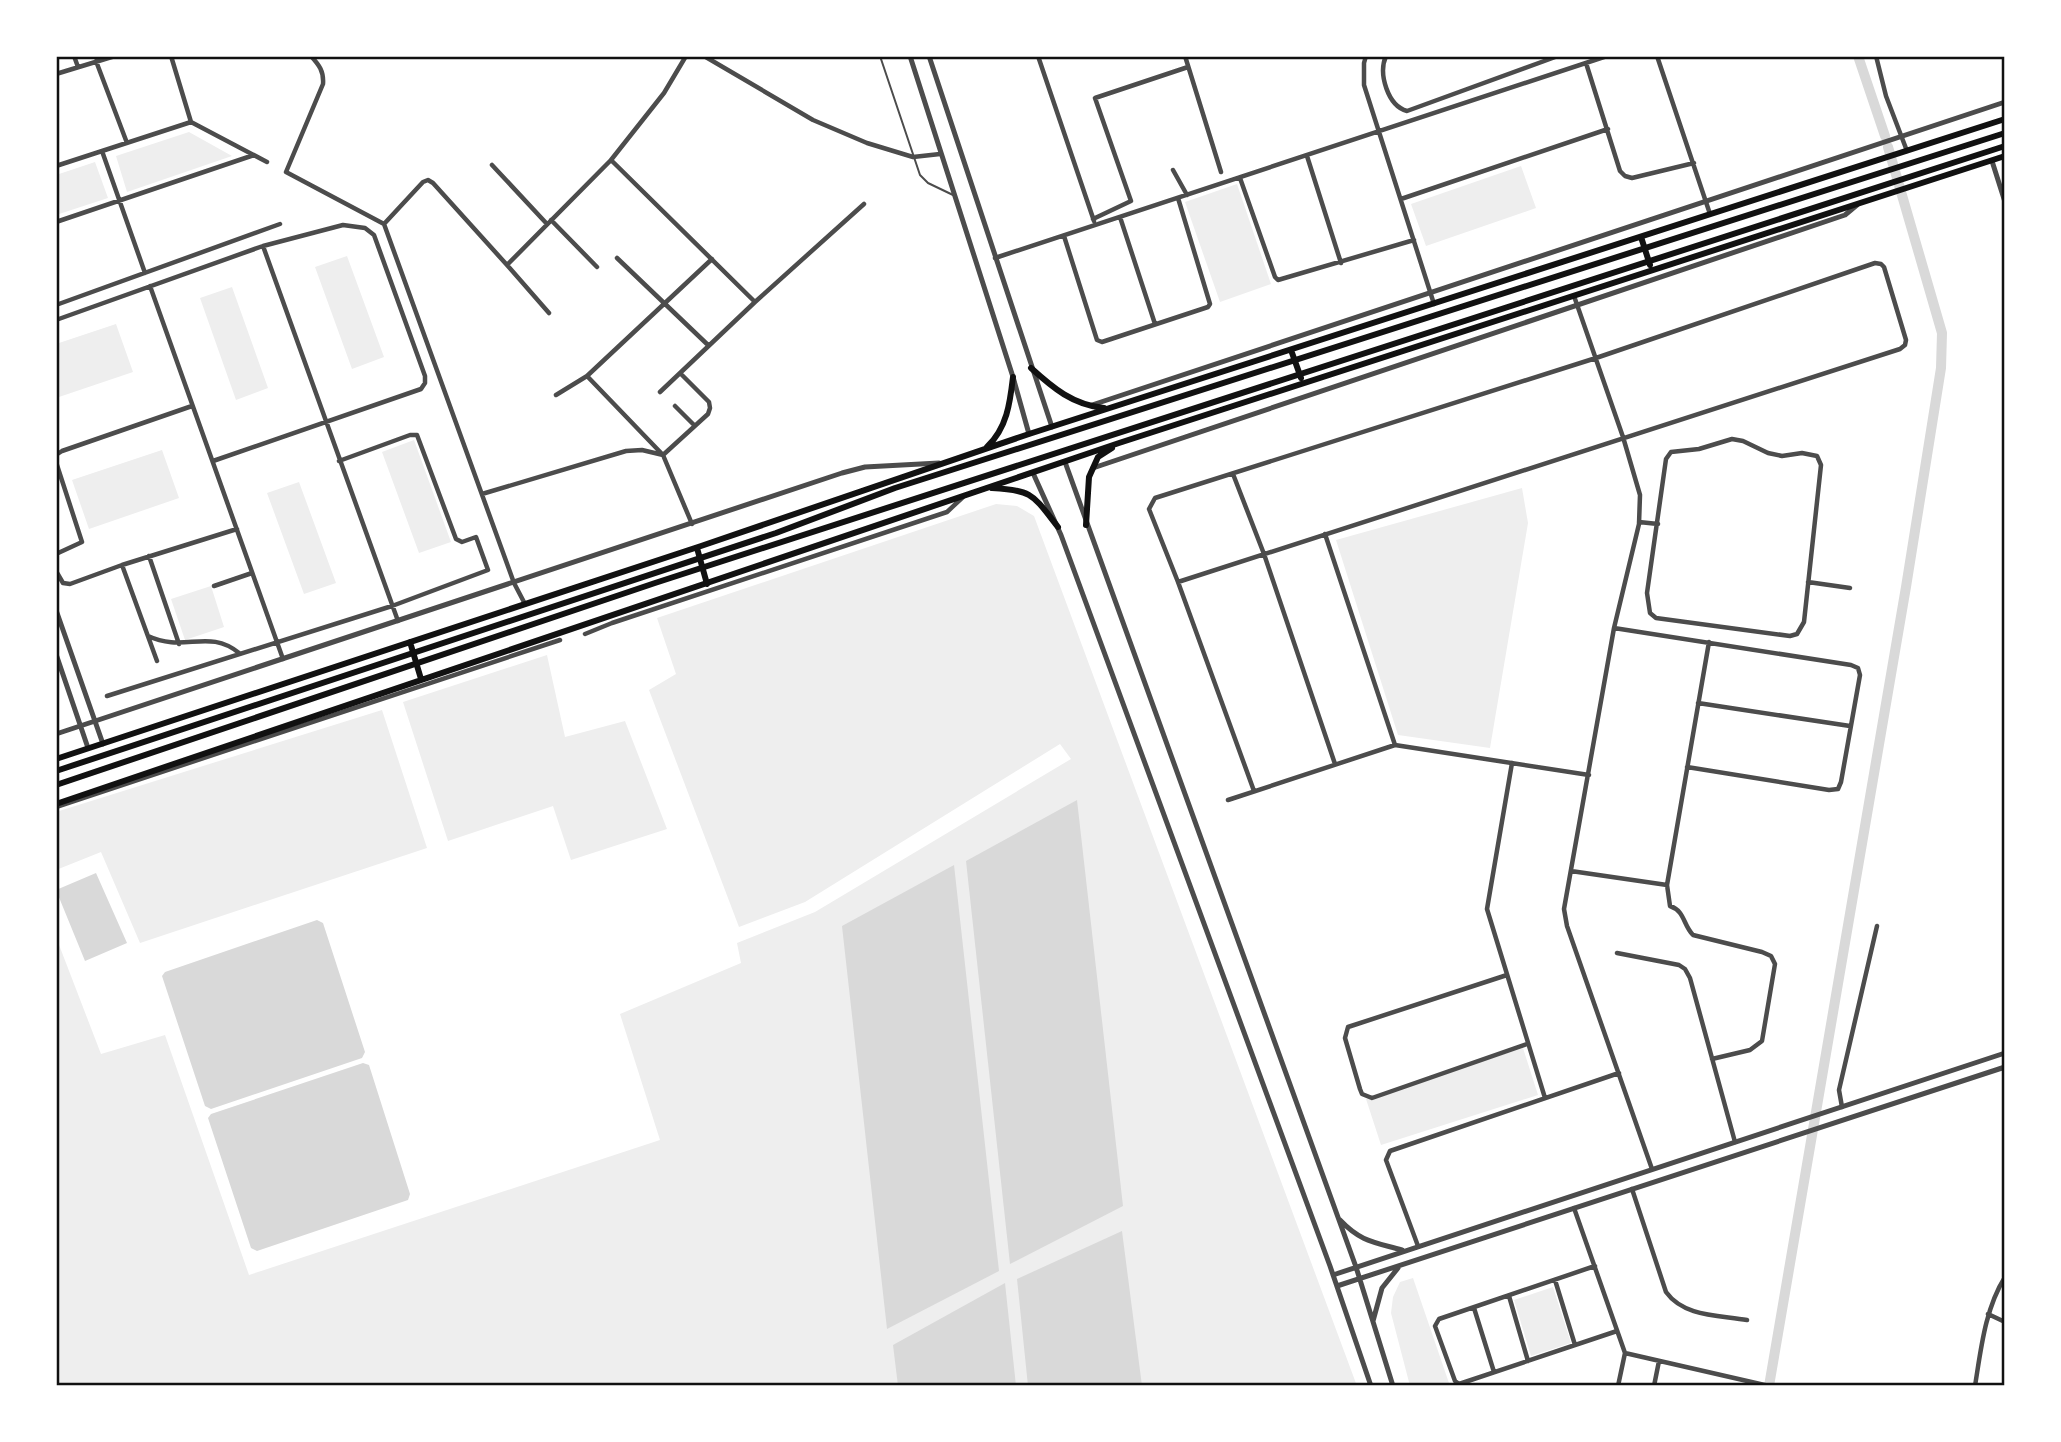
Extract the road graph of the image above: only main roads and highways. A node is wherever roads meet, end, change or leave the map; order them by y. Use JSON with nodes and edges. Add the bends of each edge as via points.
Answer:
{"nodes":[{"id":1,"x":2005,"y":119,"type":"edge"},
{"id":2,"x":2005,"y":133,"type":"edge"},
{"id":3,"x":2005,"y":146,"type":"edge"},
{"id":4,"x":2005,"y":156,"type":"edge"},
{"id":5,"x":1641,"y":237,"type":"junction"},
{"id":6,"x":1652,"y":270,"type":"junction"},
{"id":7,"x":1291,"y":350,"type":"junction"},
{"id":8,"x":1031,"y":368,"type":"road end"},
{"id":9,"x":1013,"y":377,"type":"road end"},
{"id":10,"x":1303,"y":383,"type":"junction"},
{"id":11,"x":1110,"y":409,"type":"junction"},
{"id":12,"x":1119,"y":443,"type":"junction"},
{"id":13,"x":986,"y":449,"type":"junction"},
{"id":14,"x":987,"y":488,"type":"junction"},
{"id":15,"x":1086,"y":525,"type":"road end"},
{"id":16,"x":1058,"y":527,"type":"road end"},
{"id":17,"x":697,"y":548,"type":"junction"},
{"id":18,"x":708,"y":584,"type":"junction"},
{"id":19,"x":410,"y":642,"type":"junction"},
{"id":20,"x":421,"y":679,"type":"junction"},
{"id":21,"x":56,"y":759,"type":"edge"},
{"id":22,"x":56,"y":771,"type":"edge"},
{"id":23,"x":56,"y":785,"type":"edge"},
{"id":24,"x":56,"y":805,"type":"edge"}],
"edges":[{"from":1,"to":5,"type":"main road"},
{"from":2,"to":22,"type":"main road","via":[[908,484],[776,533]]},
{"from":3,"to":23,"type":"main road","via":[[668,579]]},
{"from":4,"to":6,"type":"main road"},
{"from":5,"to":6,"type":"main road"},
{"from":5,"to":7,"type":"main road"},
{"from":6,"to":10,"type":"main road"},
{"from":7,"to":10,"type":"main road"},
{"from":7,"to":11,"type":"main road"},
{"from":8,"to":11,"type":"main road","via":[[1055,390],[1089,406]]},
{"from":9,"to":13,"type":"main road","via":[[1005,421]]},
{"from":10,"to":12,"type":"main road"},
{"from":11,"to":13,"type":"main road"},
{"from":12,"to":14,"type":"main road"},
{"from":12,"to":15,"type":"main road","via":[[1098,457],[1089,477]]},
{"from":13,"to":17,"type":"main road"},
{"from":14,"to":16,"type":"main road","via":[[1025,491]]},
{"from":14,"to":18,"type":"main road"},
{"from":17,"to":18,"type":"main road"},
{"from":17,"to":19,"type":"main road"},
{"from":18,"to":20,"type":"main road"},
{"from":19,"to":20,"type":"main road"},
{"from":19,"to":21,"type":"main road"},
{"from":20,"to":24,"type":"main road"}]}
